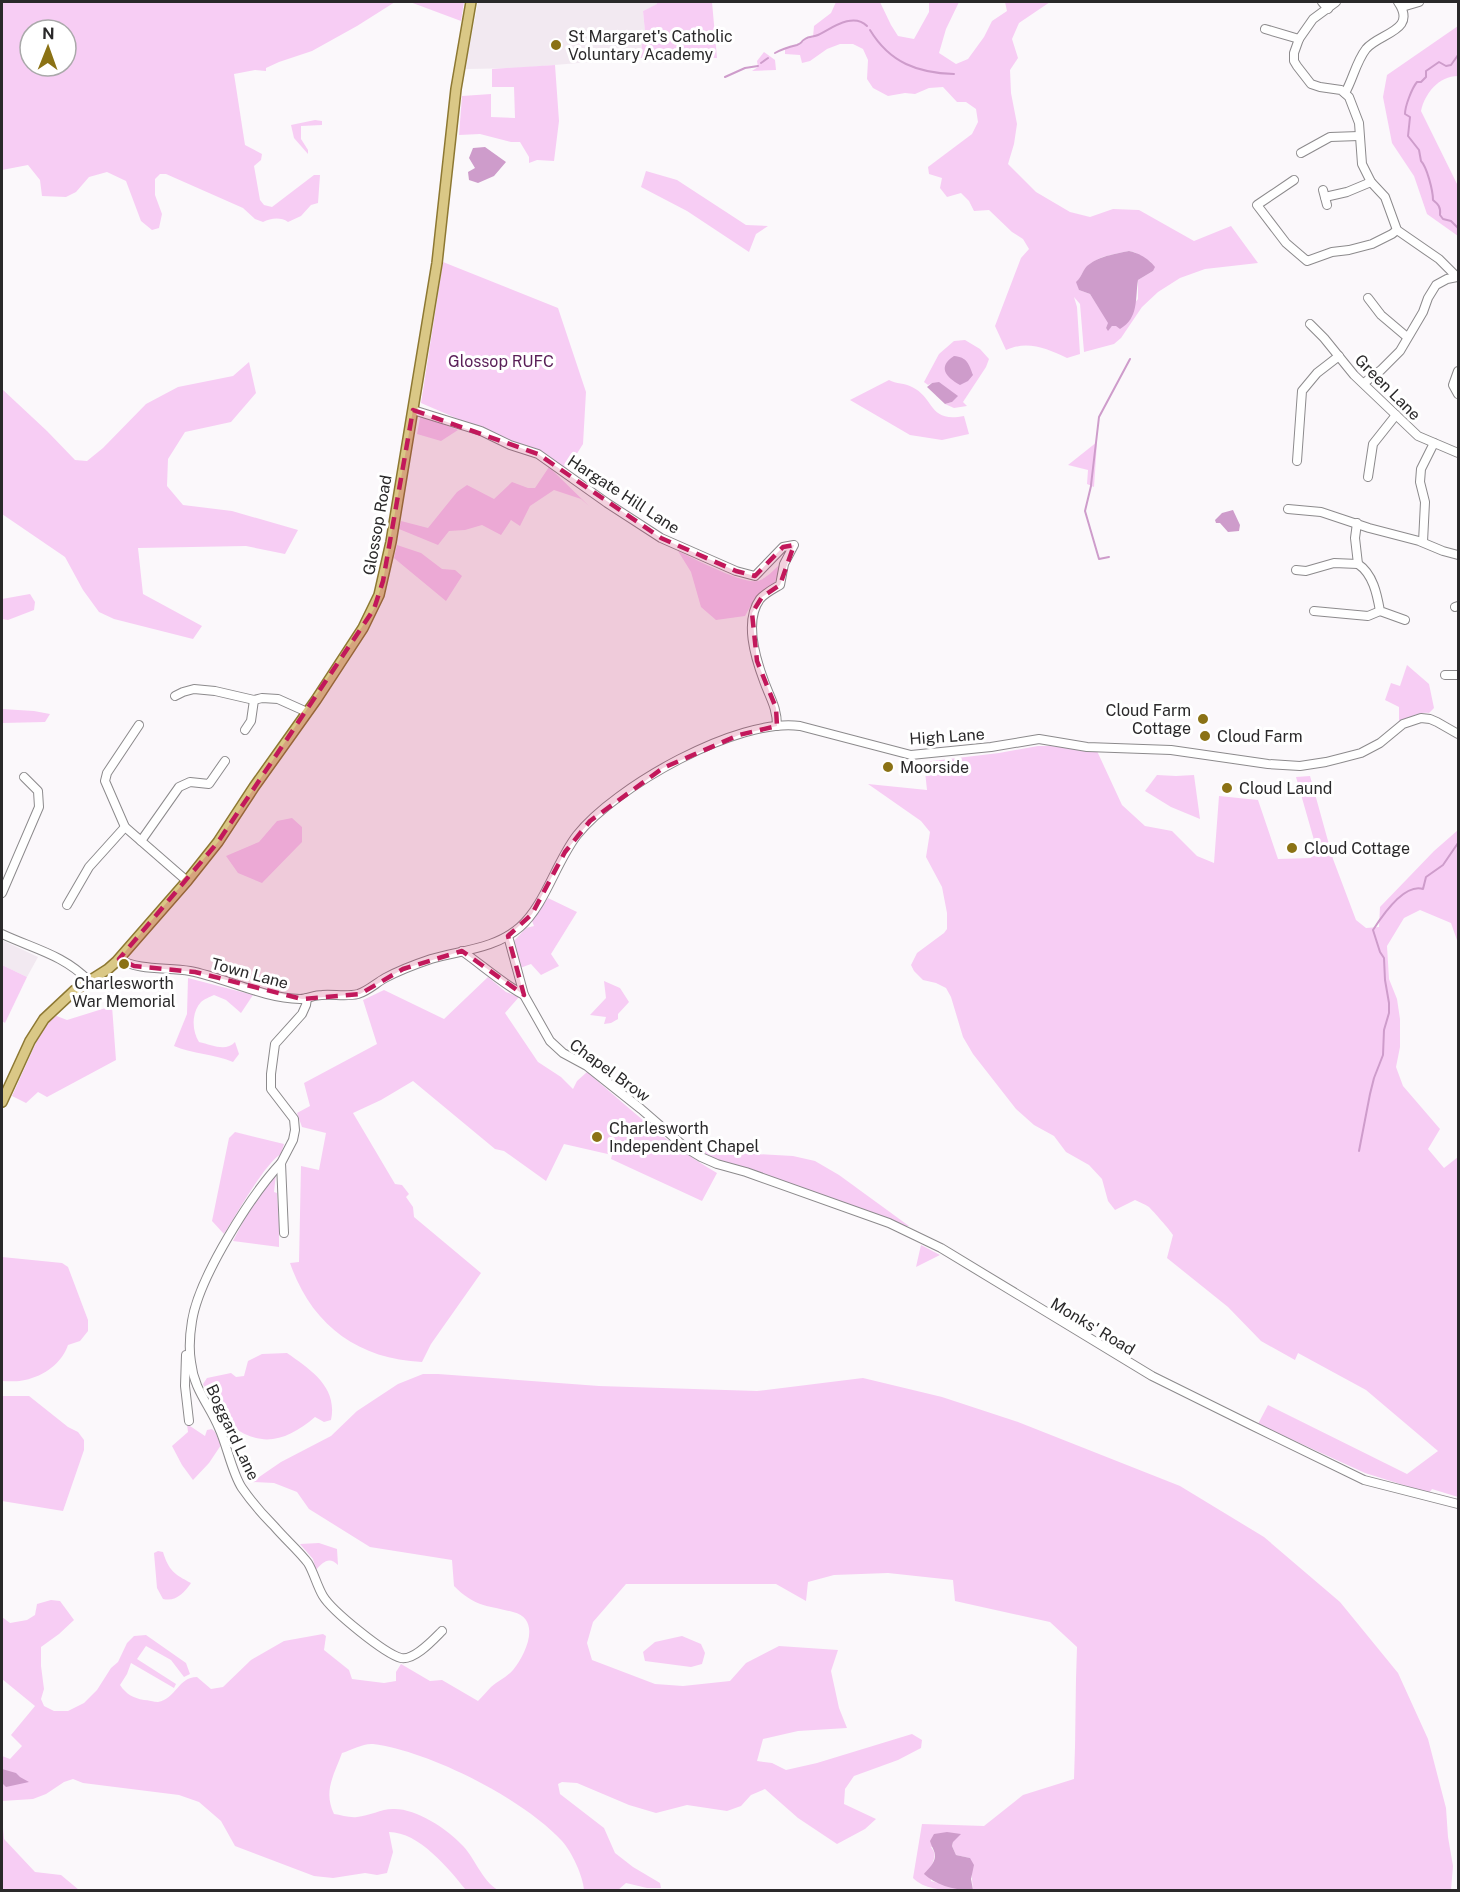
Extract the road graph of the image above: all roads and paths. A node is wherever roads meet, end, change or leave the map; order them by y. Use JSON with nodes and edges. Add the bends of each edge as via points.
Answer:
{"nodes":[{"id":1,"x":471,"y":2,"type":"edge"},
{"id":2,"x":1322,"y":2,"type":"edge"},
{"id":3,"x":1336,"y":2,"type":"edge"},
{"id":4,"x":1419,"y":2,"type":"edge"},
{"id":5,"x":1400,"y":4,"type":"edge"},
{"id":6,"x":1328,"y":9,"type":"junction"},
{"id":7,"x":1265,"y":29,"type":"dead end"},
{"id":8,"x":1299,"y":39,"type":"junction"},
{"id":9,"x":1345,"y":93,"type":"junction"},
{"id":10,"x":1359,"y":136,"type":"junction"},
{"id":11,"x":1302,"y":141,"type":"dead end"},
{"id":12,"x":1294,"y":180,"type":"dead end"},
{"id":13,"x":1371,"y":182,"type":"junction"},
{"id":14,"x":1325,"y":197,"type":"dead end"},
{"id":15,"x":1398,"y":230,"type":"junction"},
{"id":16,"x":1457,"y":277,"type":"edge"},
{"id":17,"x":1368,"y":298,"type":"dead end"},
{"id":18,"x":1310,"y":324,"type":"dead end"},
{"id":19,"x":1407,"y":338,"type":"junction"},
{"id":20,"x":1339,"y":356,"type":"junction"},
{"id":21,"x":1458,"y":371,"type":"edge"},
{"id":22,"x":1364,"y":383,"type":"junction"},
{"id":23,"x":1458,"y":394,"type":"edge"},
{"id":24,"x":413,"y":410,"type":"junction"},
{"id":25,"x":1396,"y":415,"type":"junction"},
{"id":26,"x":1434,"y":443,"type":"junction"},
{"id":27,"x":1458,"y":453,"type":"edge"},
{"id":28,"x":1297,"y":461,"type":"dead end"},
{"id":29,"x":1368,"y":477,"type":"dead end"},
{"id":30,"x":1288,"y":509,"type":"dead end"},
{"id":31,"x":1357,"y":523,"type":"junction"},
{"id":32,"x":1423,"y":542,"type":"junction"},
{"id":33,"x":1458,"y":555,"type":"edge"},
{"id":34,"x":1358,"y":564,"type":"junction"},
{"id":35,"x":1296,"y":570,"type":"dead end"},
{"id":36,"x":1314,"y":611,"type":"dead end"},
{"id":37,"x":1380,"y":611,"type":"junction"},
{"id":38,"x":1405,"y":620,"type":"dead end"},
{"id":39,"x":1445,"y":675,"type":"dead end"},
{"id":40,"x":1458,"y":675,"type":"edge"},
{"id":41,"x":175,"y":696,"type":"dead end"},
{"id":42,"x":254,"y":700,"type":"junction"},
{"id":43,"x":307,"y":712,"type":"junction"},
{"id":44,"x":139,"y":725,"type":"dead end"},
{"id":45,"x":777,"y":726,"type":"junction"},
{"id":46,"x":245,"y":730,"type":"dead end"},
{"id":47,"x":1458,"y":734,"type":"edge"},
{"id":48,"x":225,"y":761,"type":"dead end"},
{"id":49,"x":210,"y":766,"type":"dead end"},
{"id":50,"x":217,"y":771,"type":"junction"},
{"id":51,"x":24,"y":777,"type":"dead end"},
{"id":52,"x":125,"y":827,"type":"junction"},
{"id":53,"x":141,"y":841,"type":"junction"},
{"id":54,"x":187,"y":881,"type":"junction"},
{"id":55,"x":2,"y":893,"type":"edge"},
{"id":56,"x":67,"y":905,"type":"dead end"},
{"id":57,"x":2,"y":934,"type":"edge"},
{"id":58,"x":508,"y":936,"type":"junction"},
{"id":59,"x":462,"y":951,"type":"junction"},
{"id":60,"x":119,"y":959,"type":"junction"},
{"id":61,"x":90,"y":981,"type":"junction"},
{"id":62,"x":524,"y":995,"type":"junction"},
{"id":63,"x":307,"y":998,"type":"junction"},
{"id":64,"x":2,"y":1102,"type":"edge"},
{"id":65,"x":281,"y":1163,"type":"junction"},
{"id":66,"x":717,"y":1164,"type":"joint"},
{"id":67,"x":284,"y":1233,"type":"dead end"},
{"id":68,"x":192,"y":1321,"type":"junction"},
{"id":69,"x":189,"y":1421,"type":"dead end"},
{"id":70,"x":1458,"y":1504,"type":"edge"},
{"id":71,"x":442,"y":1631,"type":"dead end"}],
"edges":[{"from":1,"to":24,"type":"main road","name":"Glossop Road","via":[[456,89],[438,259]]},
{"from":2,"to":6,"type":"street"},
{"from":3,"to":6,"type":"street"},
{"from":4,"to":5,"type":"street"},
{"from":5,"to":9,"type":"street","via":[[1399,28],[1366,49]]},
{"from":6,"to":8,"type":"street","via":[[1313,19]]},
{"from":7,"to":8,"type":"street"},
{"from":8,"to":9,"type":"street","via":[[1294,61],[1304,77],[1311,84]]},
{"from":9,"to":10,"type":"street","via":[[1359,123]]},
{"from":10,"to":11,"type":"street","via":[[1330,137],[1303,151]]},
{"from":10,"to":13,"type":"street","via":[[1362,164]]},
{"from":12,"to":15,"type":"street","via":[[1257,205],[1286,243],[1307,261],[1372,244]]},
{"from":13,"to":14,"type":"street"},
{"from":13,"to":15,"type":"street","via":[[1385,197]]},
{"from":15,"to":16,"type":"street"},
{"from":16,"to":19,"type":"street","via":[[1437,285]]},
{"from":17,"to":19,"type":"street"},
{"from":18,"to":20,"type":"street","name":"Green Lane"},
{"from":19,"to":22,"type":"street","via":[[1400,351]]},
{"from":20,"to":22,"type":"street","name":"Green Lane"},
{"from":20,"to":28,"type":"street","via":[[1302,391]]},
{"from":21,"to":23,"type":"street","via":[[1453,386]]},
{"from":22,"to":25,"type":"street","name":"Green Lane"},
{"from":24,"to":43,"type":"main road","name":"Glossop Road","via":[[379,596],[352,646]]},
{"from":24,"to":45,"type":"street","name":"Hargate Hill Lane","via":[[538,454],[661,538],[736,571],[755,576],[783,547],[794,545],[784,564],[780,585],[762,597],[752,613],[757,660],[776,708]]},
{"from":25,"to":26,"type":"street","name":"Green Lane","via":[[1418,436]]},
{"from":25,"to":29,"type":"street","via":[[1373,444]]},
{"from":26,"to":27,"type":"street","name":"Green Lane"},
{"from":26,"to":32,"type":"street","via":[[1421,469],[1425,502]]},
{"from":30,"to":31,"type":"street","via":[[1321,512]]},
{"from":31,"to":32,"type":"street"},
{"from":31,"to":34,"type":"street"},
{"from":32,"to":33,"type":"street"},
{"from":34,"to":35,"type":"street","via":[[1334,563]]},
{"from":34,"to":37,"type":"street","via":[[1370,578]]},
{"from":36,"to":37,"type":"street","via":[[1368,616]]},
{"from":37,"to":38,"type":"street"},
{"from":39,"to":40,"type":"street"},
{"from":41,"to":42,"type":"street","via":[[194,689]]},
{"from":42,"to":43,"type":"street","via":[[278,699]]},
{"from":42,"to":46,"type":"street","via":[[251,721]]},
{"from":43,"to":54,"type":"main road","name":"Glossop Road"},
{"from":44,"to":52,"type":"street","via":[[104,777]]},
{"from":45,"to":47,"type":"street","name":"High Lane","via":[[800,726],[911,755],[1051,739],[1087,747],[1171,750],[1300,766],[1361,753],[1403,724],[1420,718]]},
{"from":45,"to":58,"type":"street","name":"High Lane","via":[[757,729],[697,751],[663,768],[610,804],[578,834],[532,914]]},
{"from":48,"to":50,"type":"street"},
{"from":49,"to":50,"type":"street"},
{"from":50,"to":53,"type":"street","via":[[209,784],[190,782],[179,788]]},
{"from":51,"to":55,"type":"street","via":[[41,789],[39,807]]},
{"from":52,"to":53,"type":"street"},
{"from":52,"to":56,"type":"street","via":[[89,867],[75,898]]},
{"from":53,"to":54,"type":"street"},
{"from":54,"to":60,"type":"main road","name":"Glossop Road"},
{"from":57,"to":61,"type":"street","via":[[58,957]]},
{"from":58,"to":59,"type":"street","name":"Town Lane"},
{"from":58,"to":62,"type":"street","name":"Chapel Brow"},
{"from":59,"to":62,"type":"street"},
{"from":59,"to":63,"type":"street","name":"Town Lane","via":[[403,969],[360,994]]},
{"from":60,"to":61,"type":"main road","name":"Glossop Road"},
{"from":60,"to":63,"type":"street","name":"Town Lane","via":[[134,966],[195,972],[283,997]]},
{"from":61,"to":64,"type":"main road","name":"Glossop Road","via":[[44,1019]]},
{"from":62,"to":66,"type":"street","name":"Chapel Brow","via":[[550,1041],[563,1053],[587,1066],[686,1148]]},
{"from":63,"to":65,"type":"street","via":[[302,1014],[275,1044],[271,1089],[294,1119],[295,1130]]},
{"from":65,"to":67,"type":"street"},
{"from":65,"to":68,"type":"street","name":"Boggard Lane","via":[[266,1179],[224,1246],[202,1288]]},
{"from":66,"to":70,"type":"street","name":"Monks' Road","via":[[908,1232],[1161,1381],[1364,1480]]},
{"from":68,"to":69,"type":"street","via":[[185,1367]]},
{"from":68,"to":71,"type":"street","name":"Boggard Lane","via":[[190,1361],[198,1391],[218,1426],[241,1486],[309,1564],[324,1598],[378,1646],[400,1658],[421,1651]]}]}
